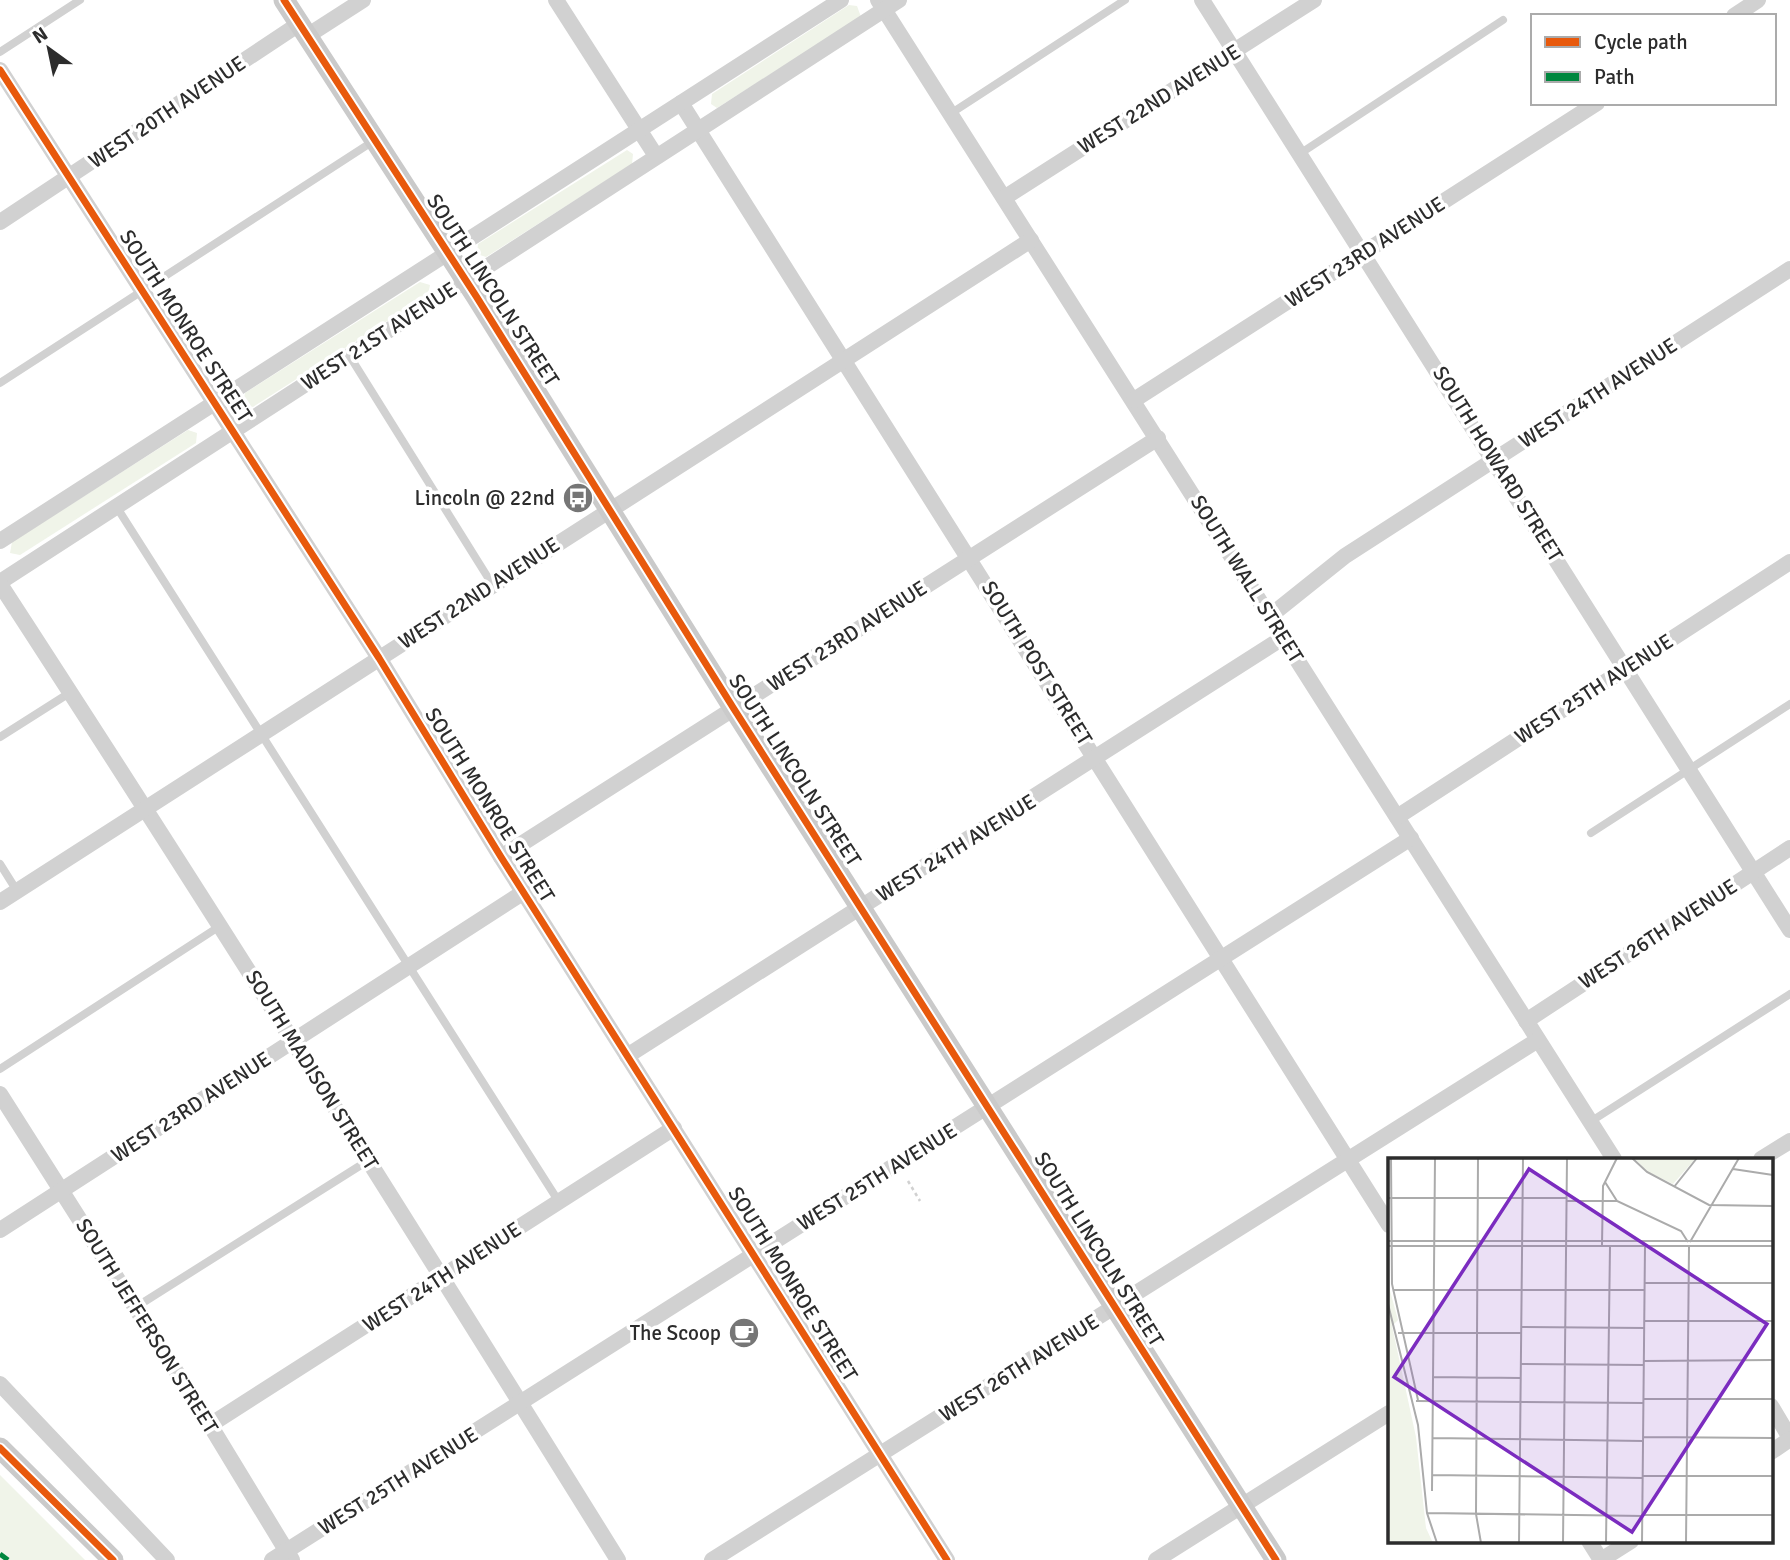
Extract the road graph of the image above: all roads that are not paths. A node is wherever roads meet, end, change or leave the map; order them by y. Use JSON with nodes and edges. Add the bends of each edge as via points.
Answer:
{"nodes":[{"id":1,"x":80,"y":0,"type":"edge"},
{"id":2,"x":284,"y":0,"type":"edge"},
{"id":3,"x":363,"y":0,"type":"edge"},
{"id":4,"x":556,"y":0,"type":"edge"},
{"id":5,"x":841,"y":0,"type":"edge"},
{"id":6,"x":899,"y":0,"type":"edge"},
{"id":7,"x":1125,"y":0,"type":"edge"},
{"id":8,"x":1202,"y":0,"type":"edge"},
{"id":9,"x":1314,"y":0,"type":"edge"},
{"id":10,"x":1758,"y":0,"type":"edge"},
{"id":11,"x":881,"y":5,"type":"edge"},
{"id":12,"x":1737,"y":14,"type":"edge"},
{"id":13,"x":1503,"y":20,"type":"dead end"},
{"id":14,"x":303,"y":30,"type":"junction"},
{"id":15,"x":1235,"y":51,"type":"junction"},
{"id":16,"x":0,"y":52,"type":"edge"},
{"id":17,"x":0,"y":70,"type":"edge"},
{"id":18,"x":681,"y":103,"type":"junction"},
{"id":19,"x":1594,"y":105,"type":"edge"},
{"id":20,"x":950,"y":114,"type":"junction"},
{"id":21,"x":698,"y":129,"type":"junction"},
{"id":22,"x":639,"y":130,"type":"junction"},
{"id":23,"x":375,"y":140,"type":"junction"},
{"id":24,"x":1301,"y":153,"type":"junction"},
{"id":25,"x":656,"y":156,"type":"junction"},
{"id":26,"x":69,"y":178,"type":"junction"},
{"id":27,"x":1004,"y":198,"type":"junction"},
{"id":28,"x":0,"y":222,"type":"edge"},
{"id":29,"x":1031,"y":240,"type":"junction"},
{"id":30,"x":1364,"y":252,"type":"junction"},
{"id":31,"x":449,"y":253,"type":"junction"},
{"id":32,"x":1790,"y":270,"type":"edge"},
{"id":33,"x":466,"y":279,"type":"junction"},
{"id":34,"x":142,"y":291,"type":"junction"},
{"id":35,"x":349,"y":355,"type":"junction"},
{"id":36,"x":844,"y":359,"type":"junction"},
{"id":37,"x":0,"y":383,"type":"edge"},
{"id":38,"x":1134,"y":400,"type":"junction"},
{"id":39,"x":215,"y":404,"type":"junction"},
{"id":40,"x":233,"y":430,"type":"junction"},
{"id":41,"x":1158,"y":438,"type":"junction"},
{"id":42,"x":1494,"y":459,"type":"junction"},
{"id":43,"x":116,"y":506,"type":"junction"},
{"id":44,"x":611,"y":509,"type":"junction"},
{"id":45,"x":0,"y":541,"type":"edge"},
{"id":46,"x":971,"y":557,"type":"junction"},
{"id":47,"x":1790,"y":562,"type":"edge"},
{"id":48,"x":0,"y":583,"type":"edge"},
{"id":49,"x":492,"y":584,"type":"junction"},
{"id":50,"x":1270,"y":616,"type":"junction"},
{"id":51,"x":1284,"y":637,"type":"junction"},
{"id":52,"x":379,"y":657,"type":"junction"},
{"id":53,"x":1626,"y":668,"type":"junction"},
{"id":54,"x":71,"y":692,"type":"junction"},
{"id":55,"x":1790,"y":704,"type":"edge"},
{"id":56,"x":734,"y":709,"type":"junction"},
{"id":57,"x":263,"y":734,"type":"junction"},
{"id":58,"x":0,"y":737,"type":"edge"},
{"id":59,"x":1097,"y":758,"type":"junction"},
{"id":60,"x":1689,"y":769,"type":"junction"},
{"id":61,"x":147,"y":808,"type":"junction"},
{"id":62,"x":1397,"y":817,"type":"junction"},
{"id":63,"x":1591,"y":833,"type":"dead end"},
{"id":64,"x":1411,"y":838,"type":"junction"},
{"id":65,"x":1790,"y":848,"type":"edge"},
{"id":66,"x":501,"y":857,"type":"junction"},
{"id":67,"x":0,"y":864,"type":"edge"},
{"id":68,"x":1753,"y":872,"type":"junction"},
{"id":69,"x":18,"y":891,"type":"junction"},
{"id":70,"x":524,"y":892,"type":"junction"},
{"id":71,"x":0,"y":902,"type":"edge"},
{"id":72,"x":862,"y":907,"type":"junction"},
{"id":73,"x":220,"y":926,"type":"junction"},
{"id":74,"x":1790,"y":930,"type":"edge"},
{"id":75,"x":1223,"y":959,"type":"junction"},
{"id":76,"x":410,"y":966,"type":"junction"},
{"id":77,"x":1790,"y":994,"type":"edge"},
{"id":78,"x":1526,"y":1021,"type":"junction"},
{"id":79,"x":1538,"y":1040,"type":"junction"},
{"id":80,"x":293,"y":1041,"type":"junction"},
{"id":81,"x":627,"y":1056,"type":"junction"},
{"id":82,"x":0,"y":1069,"type":"edge"},
{"id":83,"x":0,"y":1094,"type":"edge"},
{"id":84,"x":989,"y":1106,"type":"junction"},
{"id":85,"x":1590,"y":1122,"type":"junction"},
{"id":86,"x":674,"y":1128,"type":"junction"},
{"id":87,"x":1790,"y":1141,"type":"edge"},
{"id":88,"x":1613,"y":1158,"type":"edge"},
{"id":89,"x":1763,"y":1158,"type":"edge"},
{"id":90,"x":369,"y":1160,"type":"junction"},
{"id":91,"x":1349,"y":1161,"type":"junction"},
{"id":92,"x":61,"y":1190,"type":"junction"},
{"id":93,"x":559,"y":1202,"type":"junction"},
{"id":94,"x":1388,"y":1223,"type":"edge"},
{"id":95,"x":0,"y":1230,"type":"edge"},
{"id":96,"x":754,"y":1254,"type":"junction"},
{"id":97,"x":443,"y":1276,"type":"junction"},
{"id":98,"x":136,"y":1307,"type":"junction"},
{"id":99,"x":1114,"y":1308,"type":"junction"},
{"id":100,"x":0,"y":1384,"type":"edge"},
{"id":101,"x":521,"y":1403,"type":"junction"},
{"id":102,"x":1772,"y":1408,"type":"edge"},
{"id":103,"x":1388,"y":1414,"type":"edge"},
{"id":104,"x":210,"y":1425,"type":"junction"},
{"id":105,"x":1789,"y":1436,"type":"edge"},
{"id":106,"x":0,"y":1448,"type":"edge"},
{"id":107,"x":1772,"y":1451,"type":"edge"},
{"id":108,"x":880,"y":1454,"type":"junction"},
{"id":109,"x":1241,"y":1506,"type":"junction"},
{"id":110,"x":1590,"y":1542,"type":"edge"},
{"id":111,"x":1629,"y":1542,"type":"edge"},
{"id":112,"x":283,"y":1557,"type":"edge"},
{"id":113,"x":113,"y":1560,"type":"edge"},
{"id":114,"x":167,"y":1560,"type":"edge"},
{"id":115,"x":618,"y":1560,"type":"edge"},
{"id":116,"x":712,"y":1560,"type":"edge"},
{"id":117,"x":947,"y":1560,"type":"edge"},
{"id":118,"x":1156,"y":1560,"type":"edge"},
{"id":119,"x":1276,"y":1560,"type":"edge"},
{"id":120,"x":1601,"y":1560,"type":"edge"}],
"edges":[{"from":1,"to":16,"type":"lane"},
{"from":2,"to":14,"type":"street","name":"SOUTH LINCOLN STREET"},
{"from":3,"to":14,"type":"street","name":"WEST 20TH AVENUE"},
{"from":4,"to":22,"type":"street"},
{"from":5,"to":18,"type":"street","name":"WEST 21ST AVENUE"},
{"from":6,"to":11,"type":"street","name":"WEST 21ST AVENUE"},
{"from":7,"to":20,"type":"lane"},
{"from":8,"to":15,"type":"street","name":"SOUTH HOWARD STREET"},
{"from":9,"to":15,"type":"street","name":"WEST 22ND AVENUE"},
{"from":10,"to":12,"type":"street"},
{"from":11,"to":20,"type":"street","name":"SOUTH WALL STREET"},
{"from":11,"to":21,"type":"street","name":"WEST 21ST AVENUE"},
{"from":13,"to":24,"type":"lane"},
{"from":14,"to":23,"type":"street","name":"SOUTH LINCOLN STREET"},
{"from":14,"to":26,"type":"street","name":"WEST 20TH AVENUE"},
{"from":15,"to":24,"type":"street","name":"SOUTH HOWARD STREET"},
{"from":15,"to":27,"type":"street","name":"WEST 22ND AVENUE"},
{"from":17,"to":26,"type":"street","name":"SOUTH MONROE STREET"},
{"from":18,"to":21,"type":"street","name":"SOUTH POST STREET"},
{"from":18,"to":22,"type":"street","name":"WEST 21ST AVENUE"},
{"from":19,"to":30,"type":"street","name":"WEST 23RD AVENUE"},
{"from":20,"to":27,"type":"street","name":"SOUTH WALL STREET"},
{"from":21,"to":25,"type":"street","name":"WEST 21ST AVENUE"},
{"from":21,"to":36,"type":"street","name":"SOUTH POST STREET"},
{"from":22,"to":25,"type":"street"},
{"from":22,"to":31,"type":"street","name":"WEST 21ST AVENUE"},
{"from":23,"to":31,"type":"street","name":"SOUTH LINCOLN STREET"},
{"from":23,"to":34,"type":"lane"},
{"from":24,"to":30,"type":"street","name":"SOUTH HOWARD STREET"},
{"from":25,"to":33,"type":"street","name":"WEST 21ST AVENUE"},
{"from":26,"to":28,"type":"street","name":"WEST 20TH AVENUE"},
{"from":26,"to":34,"type":"street","name":"SOUTH MONROE STREET"},
{"from":27,"to":29,"type":"street","name":"SOUTH WALL STREET"},
{"from":29,"to":36,"type":"street","name":"WEST 22ND AVENUE"},
{"from":29,"to":38,"type":"street","name":"SOUTH WALL STREET"},
{"from":30,"to":38,"type":"street","name":"WEST 23RD AVENUE"},
{"from":30,"to":42,"type":"street","name":"SOUTH HOWARD STREET"},
{"from":31,"to":33,"type":"street","name":"SOUTH LINCOLN STREET"},
{"from":31,"to":39,"type":"street","name":"WEST 21ST AVENUE"},
{"from":32,"to":42,"type":"street","name":"WEST 24TH AVENUE"},
{"from":33,"to":35,"type":"street","name":"WEST 21ST AVENUE"},
{"from":33,"to":44,"type":"street","name":"SOUTH LINCOLN STREET"},
{"from":34,"to":37,"type":"lane"},
{"from":34,"to":39,"type":"street","name":"SOUTH MONROE STREET"},
{"from":35,"to":40,"type":"street","name":"WEST 21ST AVENUE"},
{"from":35,"to":49,"type":"lane"},
{"from":36,"to":44,"type":"street","name":"WEST 22ND AVENUE"},
{"from":36,"to":46,"type":"street","name":"SOUTH POST STREET"},
{"from":38,"to":41,"type":"street","name":"SOUTH WALL STREET"},
{"from":39,"to":40,"type":"street","name":"SOUTH MONROE STREET"},
{"from":39,"to":45,"type":"street","name":"WEST 21ST AVENUE"},
{"from":40,"to":43,"type":"street","name":"WEST 21ST AVENUE"},
{"from":40,"to":52,"type":"street","name":"SOUTH MONROE STREET"},
{"from":41,"to":46,"type":"street","name":"WEST 23RD AVENUE"},
{"from":41,"to":50,"type":"street","name":"SOUTH WALL STREET"},
{"from":42,"to":50,"type":"street","name":"WEST 24TH AVENUE","via":[[1345,556]]},
{"from":42,"to":53,"type":"street","name":"SOUTH HOWARD STREET"},
{"from":43,"to":48,"type":"street","name":"WEST 21ST AVENUE"},
{"from":43,"to":57,"type":"lane"},
{"from":44,"to":49,"type":"street","name":"WEST 22ND AVENUE"},
{"from":44,"to":56,"type":"street","name":"SOUTH LINCOLN STREET"},
{"from":46,"to":56,"type":"street","name":"WEST 23RD AVENUE"},
{"from":46,"to":59,"type":"street","name":"SOUTH POST STREET"},
{"from":47,"to":53,"type":"street","name":"WEST 25TH AVENUE"},
{"from":48,"to":54,"type":"street","name":"SOUTH MADISON STREET"},
{"from":49,"to":52,"type":"street","name":"WEST 22ND AVENUE"},
{"from":50,"to":51,"type":"street","name":"SOUTH WALL STREET"},
{"from":51,"to":59,"type":"street","name":"WEST 24TH AVENUE"},
{"from":51,"to":62,"type":"street","name":"SOUTH WALL STREET"},
{"from":52,"to":57,"type":"street","name":"WEST 22ND AVENUE"},
{"from":52,"to":66,"type":"street","name":"SOUTH MONROE STREET"},
{"from":53,"to":60,"type":"street","name":"SOUTH HOWARD STREET"},
{"from":53,"to":62,"type":"street","name":"WEST 25TH AVENUE"},
{"from":54,"to":58,"type":"lane"},
{"from":54,"to":61,"type":"street","name":"SOUTH MADISON STREET"},
{"from":55,"to":60,"type":"lane"},
{"from":56,"to":66,"type":"street","name":"WEST 23RD AVENUE"},
{"from":56,"to":72,"type":"street","name":"SOUTH LINCOLN STREET"},
{"from":57,"to":61,"type":"street","name":"WEST 22ND AVENUE"},
{"from":57,"to":76,"type":"lane"},
{"from":59,"to":72,"type":"street","name":"WEST 24TH AVENUE"},
{"from":59,"to":75,"type":"street","name":"SOUTH POST STREET"},
{"from":60,"to":63,"type":"lane"},
{"from":60,"to":68,"type":"street","name":"SOUTH HOWARD STREET"},
{"from":61,"to":69,"type":"street","name":"WEST 22ND AVENUE"},
{"from":61,"to":73,"type":"street","name":"SOUTH MADISON STREET"},
{"from":62,"to":64,"type":"street","name":"SOUTH WALL STREET"},
{"from":64,"to":75,"type":"street","name":"WEST 25TH AVENUE"},
{"from":64,"to":78,"type":"street","name":"SOUTH WALL STREET"},
{"from":65,"to":68,"type":"street","name":"WEST 26TH AVENUE"},
{"from":66,"to":70,"type":"street","name":"SOUTH MONROE STREET"},
{"from":67,"to":69,"type":"lane"},
{"from":68,"to":74,"type":"street","name":"SOUTH HOWARD STREET"},
{"from":68,"to":78,"type":"street","name":"WEST 26TH AVENUE"},
{"from":69,"to":71,"type":"street","name":"WEST 22ND AVENUE"},
{"from":70,"to":76,"type":"street","name":"WEST 23RD AVENUE"},
{"from":70,"to":81,"type":"street","name":"SOUTH MONROE STREET"},
{"from":72,"to":81,"type":"street","name":"WEST 24TH AVENUE"},
{"from":72,"to":84,"type":"street","name":"SOUTH LINCOLN STREET"},
{"from":73,"to":80,"type":"street","name":"SOUTH MADISON STREET"},
{"from":73,"to":82,"type":"lane"},
{"from":75,"to":84,"type":"street","name":"WEST 25TH AVENUE"},
{"from":75,"to":91,"type":"street","name":"SOUTH POST STREET"},
{"from":76,"to":80,"type":"street","name":"WEST 23RD AVENUE"},
{"from":76,"to":93,"type":"lane"},
{"from":77,"to":85,"type":"lane"},
{"from":78,"to":79,"type":"street","name":"SOUTH WALL STREET"},
{"from":79,"to":85,"type":"street","name":"SOUTH WALL STREET"},
{"from":79,"to":91,"type":"street","name":"WEST 26TH AVENUE"},
{"from":80,"to":90,"type":"street","name":"SOUTH MADISON STREET"},
{"from":80,"to":92,"type":"street","name":"WEST 23RD AVENUE"},
{"from":81,"to":86,"type":"street","name":"SOUTH MONROE STREET"},
{"from":83,"to":92,"type":"street","name":"SOUTH JEFFERSON STREET"},
{"from":84,"to":96,"type":"street","name":"WEST 25TH AVENUE"},
{"from":84,"to":99,"type":"street","name":"SOUTH LINCOLN STREET"},
{"from":85,"to":88,"type":"street","name":"SOUTH WALL STREET"},
{"from":86,"to":93,"type":"street","name":"WEST 24TH AVENUE"},
{"from":86,"to":96,"type":"street","name":"SOUTH MONROE STREET"},
{"from":87,"to":89,"type":"street"},
{"from":90,"to":97,"type":"street","name":"SOUTH MADISON STREET"},
{"from":90,"to":98,"type":"lane"},
{"from":91,"to":94,"type":"street","name":"SOUTH POST STREET"},
{"from":91,"to":99,"type":"street","name":"WEST 26TH AVENUE"},
{"from":92,"to":95,"type":"street","name":"WEST 23RD AVENUE"},
{"from":92,"to":98,"type":"street","name":"SOUTH JEFFERSON STREET"},
{"from":93,"to":97,"type":"street","name":"WEST 24TH AVENUE"},
{"from":96,"to":101,"type":"street","name":"WEST 25TH AVENUE"},
{"from":96,"to":108,"type":"street","name":"SOUTH MONROE STREET"},
{"from":97,"to":101,"type":"street","name":"SOUTH MADISON STREET"},
{"from":97,"to":104,"type":"street","name":"WEST 24TH AVENUE"},
{"from":98,"to":104,"type":"street","name":"SOUTH JEFFERSON STREET"},
{"from":99,"to":108,"type":"street","name":"WEST 26TH AVENUE"},
{"from":99,"to":109,"type":"street","name":"SOUTH LINCOLN STREET"},
{"from":100,"to":114,"type":"street"},
{"from":101,"to":112,"type":"street","name":"WEST 25TH AVENUE"},
{"from":101,"to":115,"type":"street","name":"SOUTH MADISON STREET"},
{"from":102,"to":105,"type":"street"},
{"from":103,"to":109,"type":"street"},
{"from":104,"to":112,"type":"street","name":"SOUTH JEFFERSON STREET"},
{"from":105,"to":107,"type":"street"},
{"from":106,"to":113,"type":"street"},
{"from":108,"to":116,"type":"street","name":"WEST 26TH AVENUE"},
{"from":108,"to":117,"type":"street","name":"SOUTH MONROE STREET"},
{"from":109,"to":118,"type":"street"},
{"from":109,"to":119,"type":"street","name":"SOUTH LINCOLN STREET"},
{"from":110,"to":120,"type":"street"},
{"from":111,"to":120,"type":"street"}]}
